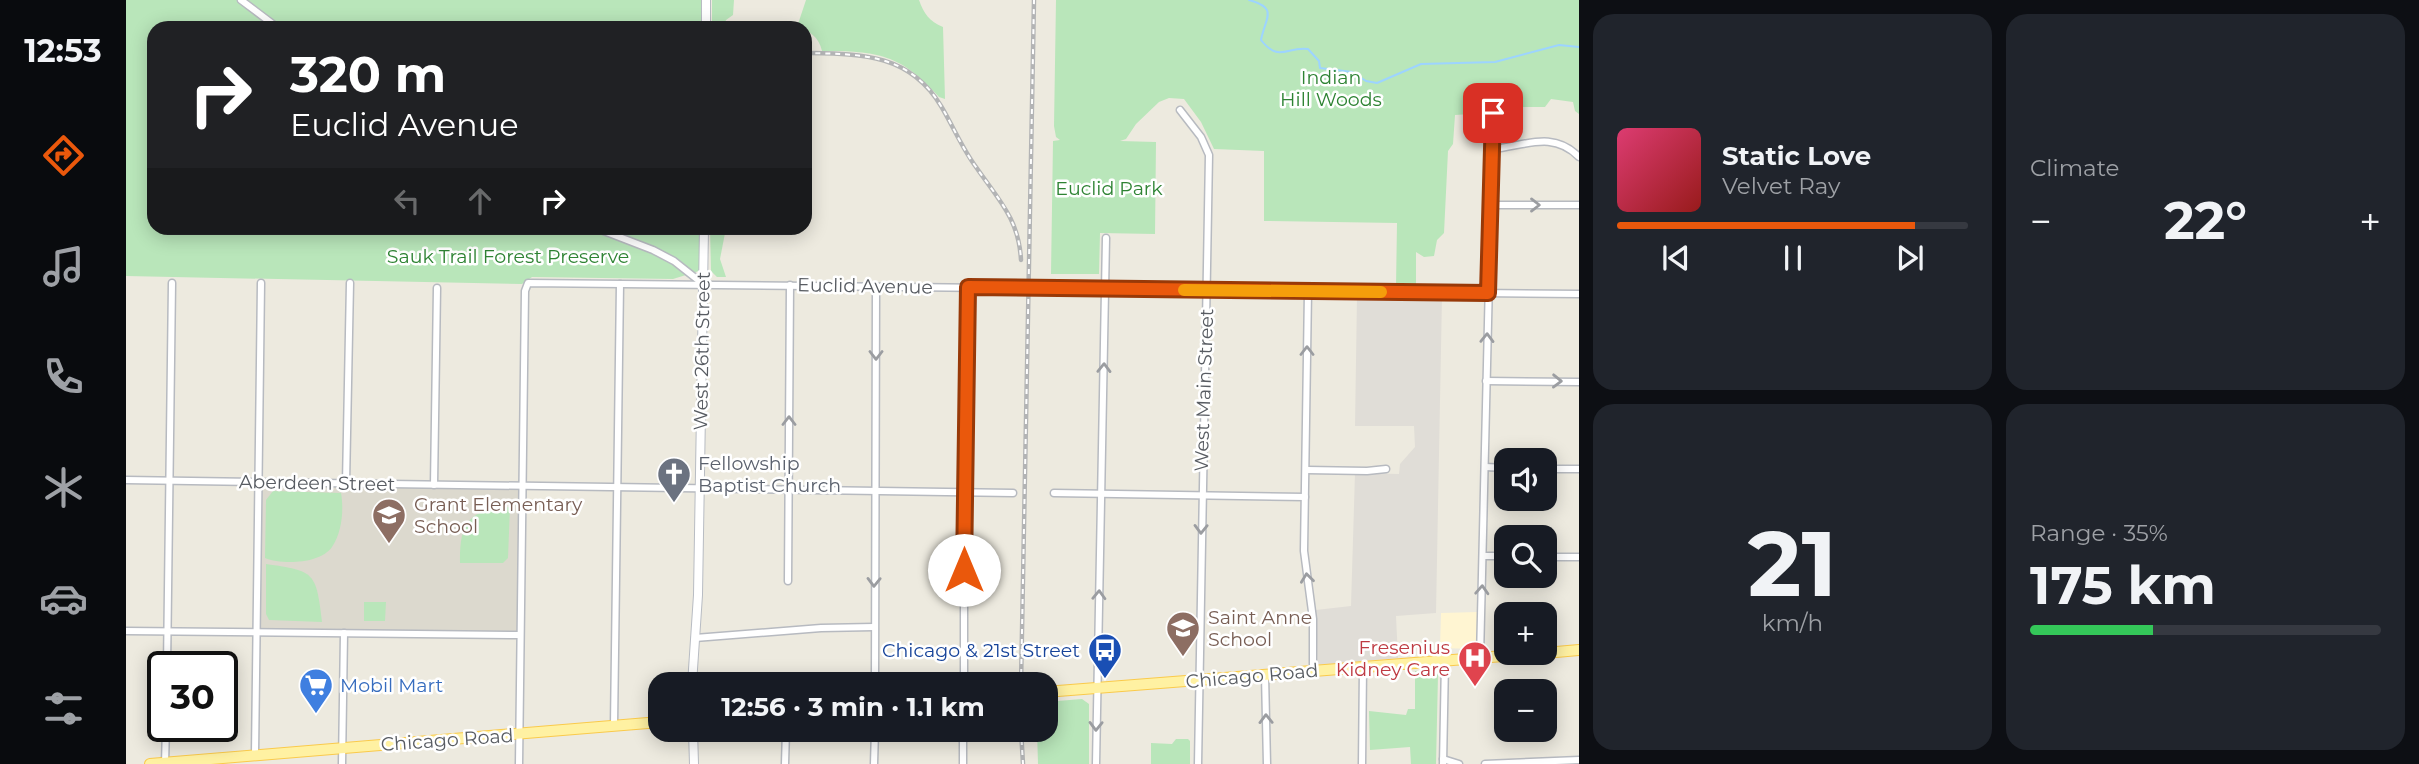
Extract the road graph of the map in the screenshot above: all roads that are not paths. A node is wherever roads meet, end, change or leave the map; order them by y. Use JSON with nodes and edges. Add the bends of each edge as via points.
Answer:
{"nodes":[{"id":1,"x":242,"y":0,"type":"edge"},
{"id":2,"x":706,"y":0,"type":"edge"},
{"id":3,"x":269,"y":21,"type":"edge"},
{"id":4,"x":706,"y":21,"type":"edge"},
{"id":5,"x":1180,"y":110,"type":"dead end"},
{"id":6,"x":1493,"y":113,"type":"dead end"},
{"id":7,"x":1493,"y":149,"type":"junction"},
{"id":8,"x":1579,"y":157,"type":"edge"},
{"id":9,"x":1490,"y":205,"type":"junction"},
{"id":10,"x":1579,"y":205,"type":"edge"},
{"id":11,"x":614,"y":235,"type":"edge"},
{"id":12,"x":704,"y":235,"type":"edge"},
{"id":13,"x":1106,"y":238,"type":"dead end"},
{"id":14,"x":172,"y":283,"type":"dead end"},
{"id":15,"x":261,"y":283,"type":"dead end"},
{"id":16,"x":350,"y":283,"type":"dead end"},
{"id":17,"x":620,"y":284,"type":"junction"},
{"id":18,"x":703,"y":284,"type":"junction"},
{"id":19,"x":790,"y":285,"type":"junction"},
{"id":20,"x":876,"y":286,"type":"junction"},
{"id":21,"x":968,"y":287,"type":"junction"},
{"id":22,"x":437,"y":288,"type":"dead end"},
{"id":23,"x":1105,"y":289,"type":"junction"},
{"id":24,"x":1207,"y":290,"type":"junction"},
{"id":25,"x":1308,"y":291,"type":"junction"},
{"id":26,"x":1488,"y":293,"type":"junction"},
{"id":27,"x":1579,"y":294,"type":"edge"},
{"id":28,"x":1486,"y":380,"type":"junction"},
{"id":29,"x":1579,"y":382,"type":"edge"},
{"id":30,"x":1485,"y":467,"type":"junction"},
{"id":31,"x":1494,"y":467,"type":"edge"},
{"id":32,"x":1386,"y":469,"type":"dead end"},
{"id":33,"x":1557,"y":469,"type":"edge"},
{"id":34,"x":1579,"y":469,"type":"edge"},
{"id":35,"x":1307,"y":470,"type":"junction"},
{"id":36,"x":126,"y":480,"type":"edge"},
{"id":37,"x":169,"y":481,"type":"junction"},
{"id":38,"x":258,"y":482,"type":"junction"},
{"id":39,"x":346,"y":483,"type":"junction"},
{"id":40,"x":435,"y":485,"type":"junction"},
{"id":41,"x":523,"y":486,"type":"junction"},
{"id":42,"x":617,"y":487,"type":"junction"},
{"id":43,"x":700,"y":488,"type":"junction"},
{"id":44,"x":789,"y":490,"type":"junction"},
{"id":45,"x":875,"y":491,"type":"junction"},
{"id":46,"x":964,"y":492,"type":"junction"},
{"id":47,"x":1013,"y":493,"type":"dead end"},
{"id":48,"x":1054,"y":493,"type":"dead end"},
{"id":49,"x":1102,"y":494,"type":"junction"},
{"id":50,"x":1202,"y":495,"type":"junction"},
{"id":51,"x":1305,"y":497,"type":"junction"},
{"id":52,"x":1484,"y":556,"type":"junction"},
{"id":53,"x":1494,"y":556,"type":"edge"},
{"id":54,"x":1557,"y":557,"type":"edge"},
{"id":55,"x":1579,"y":557,"type":"edge"},
{"id":56,"x":788,"y":580,"type":"dead end"},
{"id":57,"x":874,"y":628,"type":"junction"},
{"id":58,"x":126,"y":631,"type":"edge"},
{"id":59,"x":167,"y":631,"type":"junction"},
{"id":60,"x":256,"y":632,"type":"junction"},
{"id":61,"x":344,"y":633,"type":"junction"},
{"id":62,"x":520,"y":635,"type":"junction"},
{"id":63,"x":695,"y":638,"type":"junction"},
{"id":64,"x":1579,"y":650,"type":"edge"},
{"id":65,"x":167,"y":651,"type":"edge"},
{"id":66,"x":1557,"y":652,"type":"edge"},
{"id":67,"x":1494,"y":657,"type":"edge"},
{"id":68,"x":1480,"y":658,"type":"junction"},
{"id":69,"x":1445,"y":660,"type":"junction"},
{"id":70,"x":1363,"y":667,"type":"junction"},
{"id":71,"x":1313,"y":671,"type":"junction"},
{"id":72,"x":693,"y":672,"type":"edge"},
{"id":73,"x":875,"y":672,"type":"edge"},
{"id":74,"x":964,"y":672,"type":"edge"},
{"id":75,"x":1265,"y":675,"type":"junction"},
{"id":76,"x":1199,"y":680,"type":"junction"},
{"id":77,"x":1097,"y":688,"type":"junction"},
{"id":78,"x":1058,"y":691,"type":"edge"},
{"id":79,"x":648,"y":723,"type":"edge"},
{"id":80,"x":614,"y":725,"type":"junction"},
{"id":81,"x":519,"y":734,"type":"junction"},
{"id":82,"x":166,"y":742,"type":"edge"},
{"id":83,"x":693,"y":742,"type":"edge"},
{"id":84,"x":786,"y":742,"type":"edge"},
{"id":85,"x":875,"y":742,"type":"edge"},
{"id":86,"x":963,"y":742,"type":"edge"},
{"id":87,"x":342,"y":748,"type":"junction"},
{"id":88,"x":255,"y":754,"type":"junction"},
{"id":89,"x":1579,"y":760,"type":"edge"},
{"id":90,"x":1443,"y":761,"type":"edge"},
{"id":91,"x":165,"y":763,"type":"edge"},
{"id":92,"x":1530,"y":763,"type":"edge"},
{"id":93,"x":150,"y":764,"type":"edge"},
{"id":94,"x":342,"y":764,"type":"edge"},
{"id":95,"x":519,"y":764,"type":"edge"},
{"id":96,"x":694,"y":764,"type":"edge"},
{"id":97,"x":785,"y":764,"type":"edge"},
{"id":98,"x":874,"y":764,"type":"edge"},
{"id":99,"x":963,"y":764,"type":"edge"},
{"id":100,"x":1096,"y":764,"type":"edge"},
{"id":101,"x":1198,"y":764,"type":"edge"},
{"id":102,"x":1267,"y":764,"type":"edge"},
{"id":103,"x":1362,"y":764,"type":"edge"},
{"id":104,"x":1459,"y":764,"type":"edge"},
{"id":105,"x":1485,"y":764,"type":"edge"}],
"edges":[{"from":1,"to":3,"type":"street"},
{"from":2,"to":4,"type":"street"},
{"from":5,"to":24,"type":"street","name":"West Main Street","via":[[1209,155]]},
{"from":6,"to":7,"type":"street"},
{"from":7,"to":8,"type":"street","via":[[1550,141]]},
{"from":7,"to":9,"type":"street"},
{"from":9,"to":10,"type":"street","one_way":true},
{"from":9,"to":26,"type":"street"},
{"from":11,"to":18,"type":"street","via":[[674,261]]},
{"from":12,"to":18,"type":"street","name":"West 26th Street"},
{"from":13,"to":23,"type":"street"},
{"from":14,"to":37,"type":"street"},
{"from":15,"to":38,"type":"street"},
{"from":16,"to":39,"type":"street"},
{"from":17,"to":18,"type":"street","name":"Euclid Avenue"},
{"from":17,"to":41,"type":"street","name":"Euclid Avenue","via":[[528,283]]},
{"from":17,"to":42,"type":"street"},
{"from":18,"to":19,"type":"street","name":"Euclid Avenue"},
{"from":18,"to":43,"type":"street","name":"West 26th Street"},
{"from":19,"to":20,"type":"street","name":"Euclid Avenue"},
{"from":44,"to":19,"type":"street","one_way":true},
{"from":20,"to":21,"type":"street","name":"Euclid Avenue"},
{"from":20,"to":45,"type":"street","one_way":true},
{"from":21,"to":23,"type":"street","name":"Euclid Avenue"},
{"from":21,"to":46,"type":"street"},
{"from":22,"to":40,"type":"street"},
{"from":23,"to":24,"type":"street","name":"Euclid Avenue"},
{"from":49,"to":23,"type":"street","one_way":true},
{"from":24,"to":25,"type":"street","name":"Euclid Avenue"},
{"from":24,"to":50,"type":"street","name":"West Main Street"},
{"from":25,"to":26,"type":"street","name":"Euclid Avenue"},
{"from":35,"to":25,"type":"street","one_way":true},
{"from":26,"to":27,"type":"street","name":"Euclid Avenue"},
{"from":28,"to":26,"type":"street","one_way":true},
{"from":28,"to":29,"type":"street","one_way":true},
{"from":28,"to":30,"type":"street"},
{"from":30,"to":31,"type":"street"},
{"from":30,"to":52,"type":"street"},
{"from":32,"to":35,"type":"street"},
{"from":33,"to":34,"type":"street"},
{"from":35,"to":51,"type":"street"},
{"from":36,"to":37,"type":"street","name":"Aberdeen Street"},
{"from":37,"to":38,"type":"street","name":"Aberdeen Street"},
{"from":37,"to":59,"type":"street"},
{"from":38,"to":39,"type":"street","name":"Aberdeen Street"},
{"from":38,"to":60,"type":"street"},
{"from":39,"to":40,"type":"street","name":"Aberdeen Street"},
{"from":40,"to":41,"type":"street","name":"Aberdeen Street"},
{"from":41,"to":42,"type":"street","name":"Aberdeen Street"},
{"from":41,"to":62,"type":"street"},
{"from":42,"to":43,"type":"street","name":"Aberdeen Street"},
{"from":42,"to":80,"type":"street"},
{"from":43,"to":44,"type":"street","name":"Aberdeen Street"},
{"from":43,"to":63,"type":"street","name":"West 26th Street"},
{"from":44,"to":45,"type":"street","name":"Aberdeen Street"},
{"from":44,"to":56,"type":"street"},
{"from":45,"to":46,"type":"street","name":"Aberdeen Street"},
{"from":45,"to":57,"type":"street","one_way":true},
{"from":46,"to":47,"type":"street","name":"Aberdeen Street"},
{"from":46,"to":74,"type":"street"},
{"from":48,"to":49,"type":"street"},
{"from":49,"to":50,"type":"street"},
{"from":77,"to":49,"type":"street","one_way":true},
{"from":50,"to":51,"type":"street"},
{"from":50,"to":76,"type":"street","name":"West Main Street","one_way":true},
{"from":71,"to":51,"type":"street","one_way":true},
{"from":52,"to":53,"type":"street"},
{"from":68,"to":52,"type":"street","one_way":true},
{"from":54,"to":55,"type":"street"},
{"from":57,"to":63,"type":"street"},
{"from":57,"to":73,"type":"street"},
{"from":58,"to":59,"type":"street"},
{"from":59,"to":60,"type":"street"},
{"from":59,"to":65,"type":"street"},
{"from":60,"to":61,"type":"street"},
{"from":60,"to":88,"type":"street"},
{"from":61,"to":62,"type":"street"},
{"from":61,"to":87,"type":"street"},
{"from":62,"to":81,"type":"street"},
{"from":63,"to":72,"type":"street","name":"West 26th Street"},
{"from":64,"to":66,"type":"main road","name":"Chicago Road"},
{"from":67,"to":68,"type":"main road","name":"Chicago Road"},
{"from":68,"to":69,"type":"main road","name":"Chicago Road"},
{"from":69,"to":70,"type":"main road","name":"Chicago Road"},
{"from":69,"to":90,"type":"street"},
{"from":70,"to":71,"type":"main road","name":"Chicago Road"},
{"from":70,"to":103,"type":"street"},
{"from":71,"to":75,"type":"main road","name":"Chicago Road"},
{"from":75,"to":76,"type":"main road","name":"Chicago Road"},
{"from":102,"to":75,"type":"street","one_way":true},
{"from":76,"to":77,"type":"main road","name":"Chicago Road"},
{"from":76,"to":101,"type":"street","name":"West Main Street"},
{"from":77,"to":78,"type":"main road","name":"Chicago Road"},
{"from":77,"to":100,"type":"street","one_way":true},
{"from":79,"to":80,"type":"main road","name":"Chicago Road"},
{"from":80,"to":81,"type":"main road","name":"Chicago Road"},
{"from":81,"to":87,"type":"main road","name":"Chicago Road"},
{"from":81,"to":95,"type":"street"},
{"from":82,"to":91,"type":"street"},
{"from":83,"to":96,"type":"street"},
{"from":84,"to":97,"type":"street"},
{"from":85,"to":98,"type":"street"},
{"from":86,"to":99,"type":"street"},
{"from":87,"to":88,"type":"main road","name":"Chicago Road"},
{"from":87,"to":94,"type":"street"},
{"from":88,"to":91,"type":"main road","name":"Chicago Road"},
{"from":89,"to":92,"type":"street"},
{"from":90,"to":104,"type":"street"},
{"from":91,"to":93,"type":"main road","name":"Chicago Road"},
{"from":92,"to":105,"type":"street"}]}
